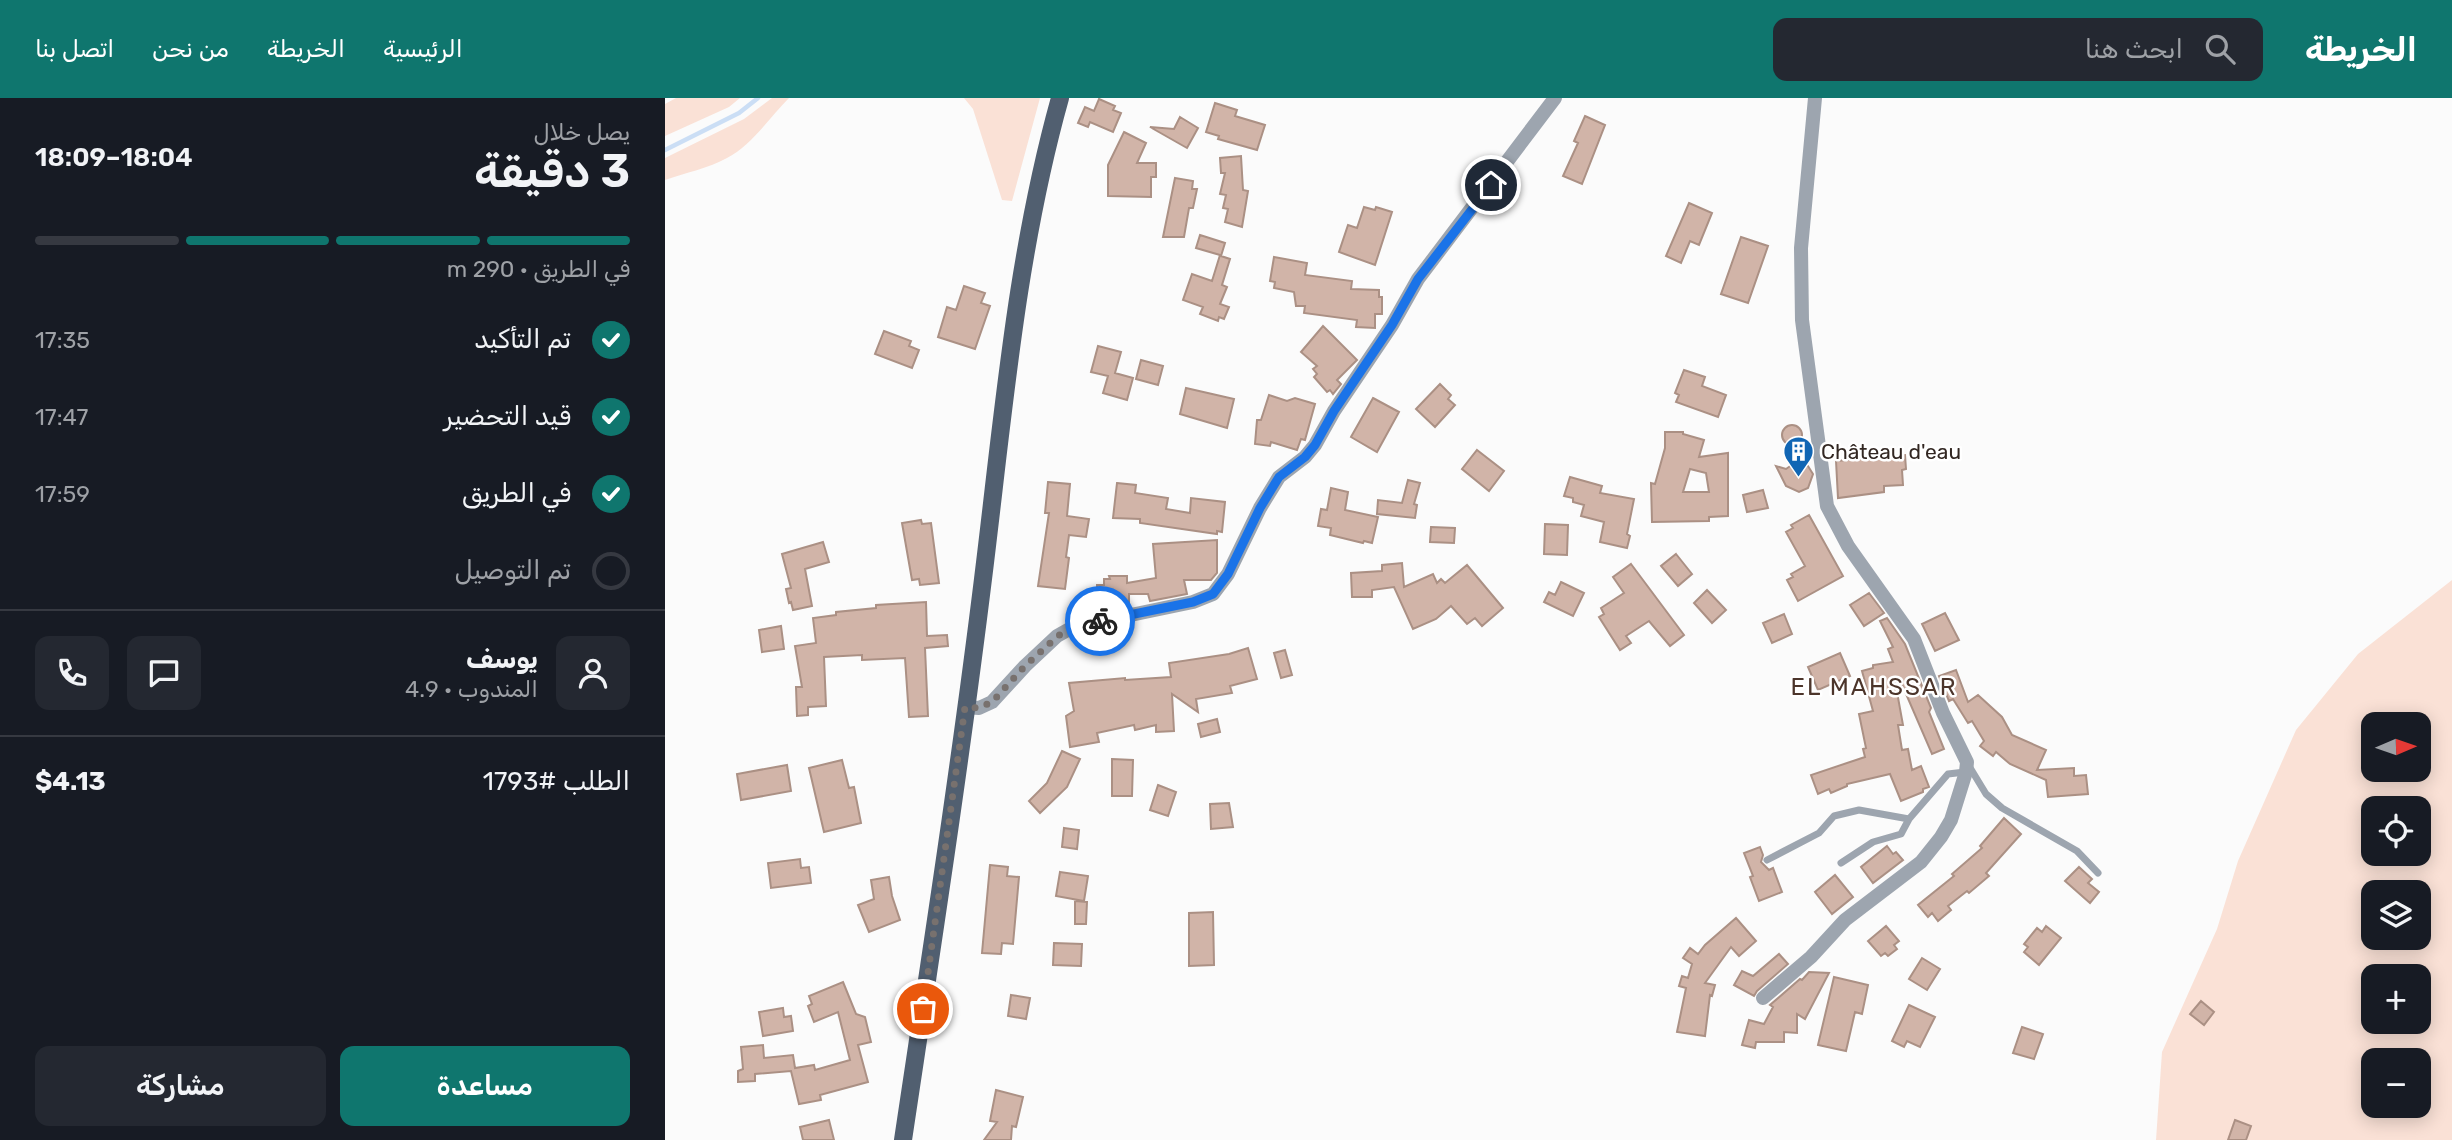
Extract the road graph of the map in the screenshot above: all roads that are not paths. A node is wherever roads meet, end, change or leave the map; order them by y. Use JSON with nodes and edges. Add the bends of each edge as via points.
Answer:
{"nodes":[{"id":1,"x":1060,"y":98,"type":"edge"},
{"id":2,"x":1555,"y":98,"type":"edge"},
{"id":3,"x":1815,"y":98,"type":"edge"},
{"id":4,"x":965,"y":707,"type":"junction"},
{"id":5,"x":1967,"y":767,"type":"junction"},
{"id":6,"x":1909,"y":819,"type":"junction"},
{"id":7,"x":1767,"y":860,"type":"dead end"},
{"id":8,"x":1841,"y":863,"type":"dead end"},
{"id":9,"x":2098,"y":873,"type":"dead end"},
{"id":10,"x":1763,"y":998,"type":"dead end"},
{"id":11,"x":903,"y":1140,"type":"edge"}],
"edges":[{"from":1,"to":4,"type":"main road","via":[[1023,266]]},
{"from":2,"to":4,"type":"street","via":[[1418,279],[1315,445],[1279,477],[1213,594],[1073,627],[1025,666],[992,702],[979,708]]},
{"from":3,"to":5,"type":"street","via":[[1801,248],[1802,308],[1827,506],[1848,546],[1914,639]]},
{"from":4,"to":11,"type":"main road"},
{"from":5,"to":6,"type":"lane","via":[[1948,774]]},
{"from":5,"to":9,"type":"lane","via":[[2002,808],[2077,851]]},
{"from":5,"to":10,"type":"street","via":[[1951,820],[1921,862],[1846,920]]},
{"from":6,"to":7,"type":"lane","via":[[1859,810],[1834,816],[1819,833]]},
{"from":6,"to":8,"type":"lane","via":[[1901,834],[1873,842]]}]}
